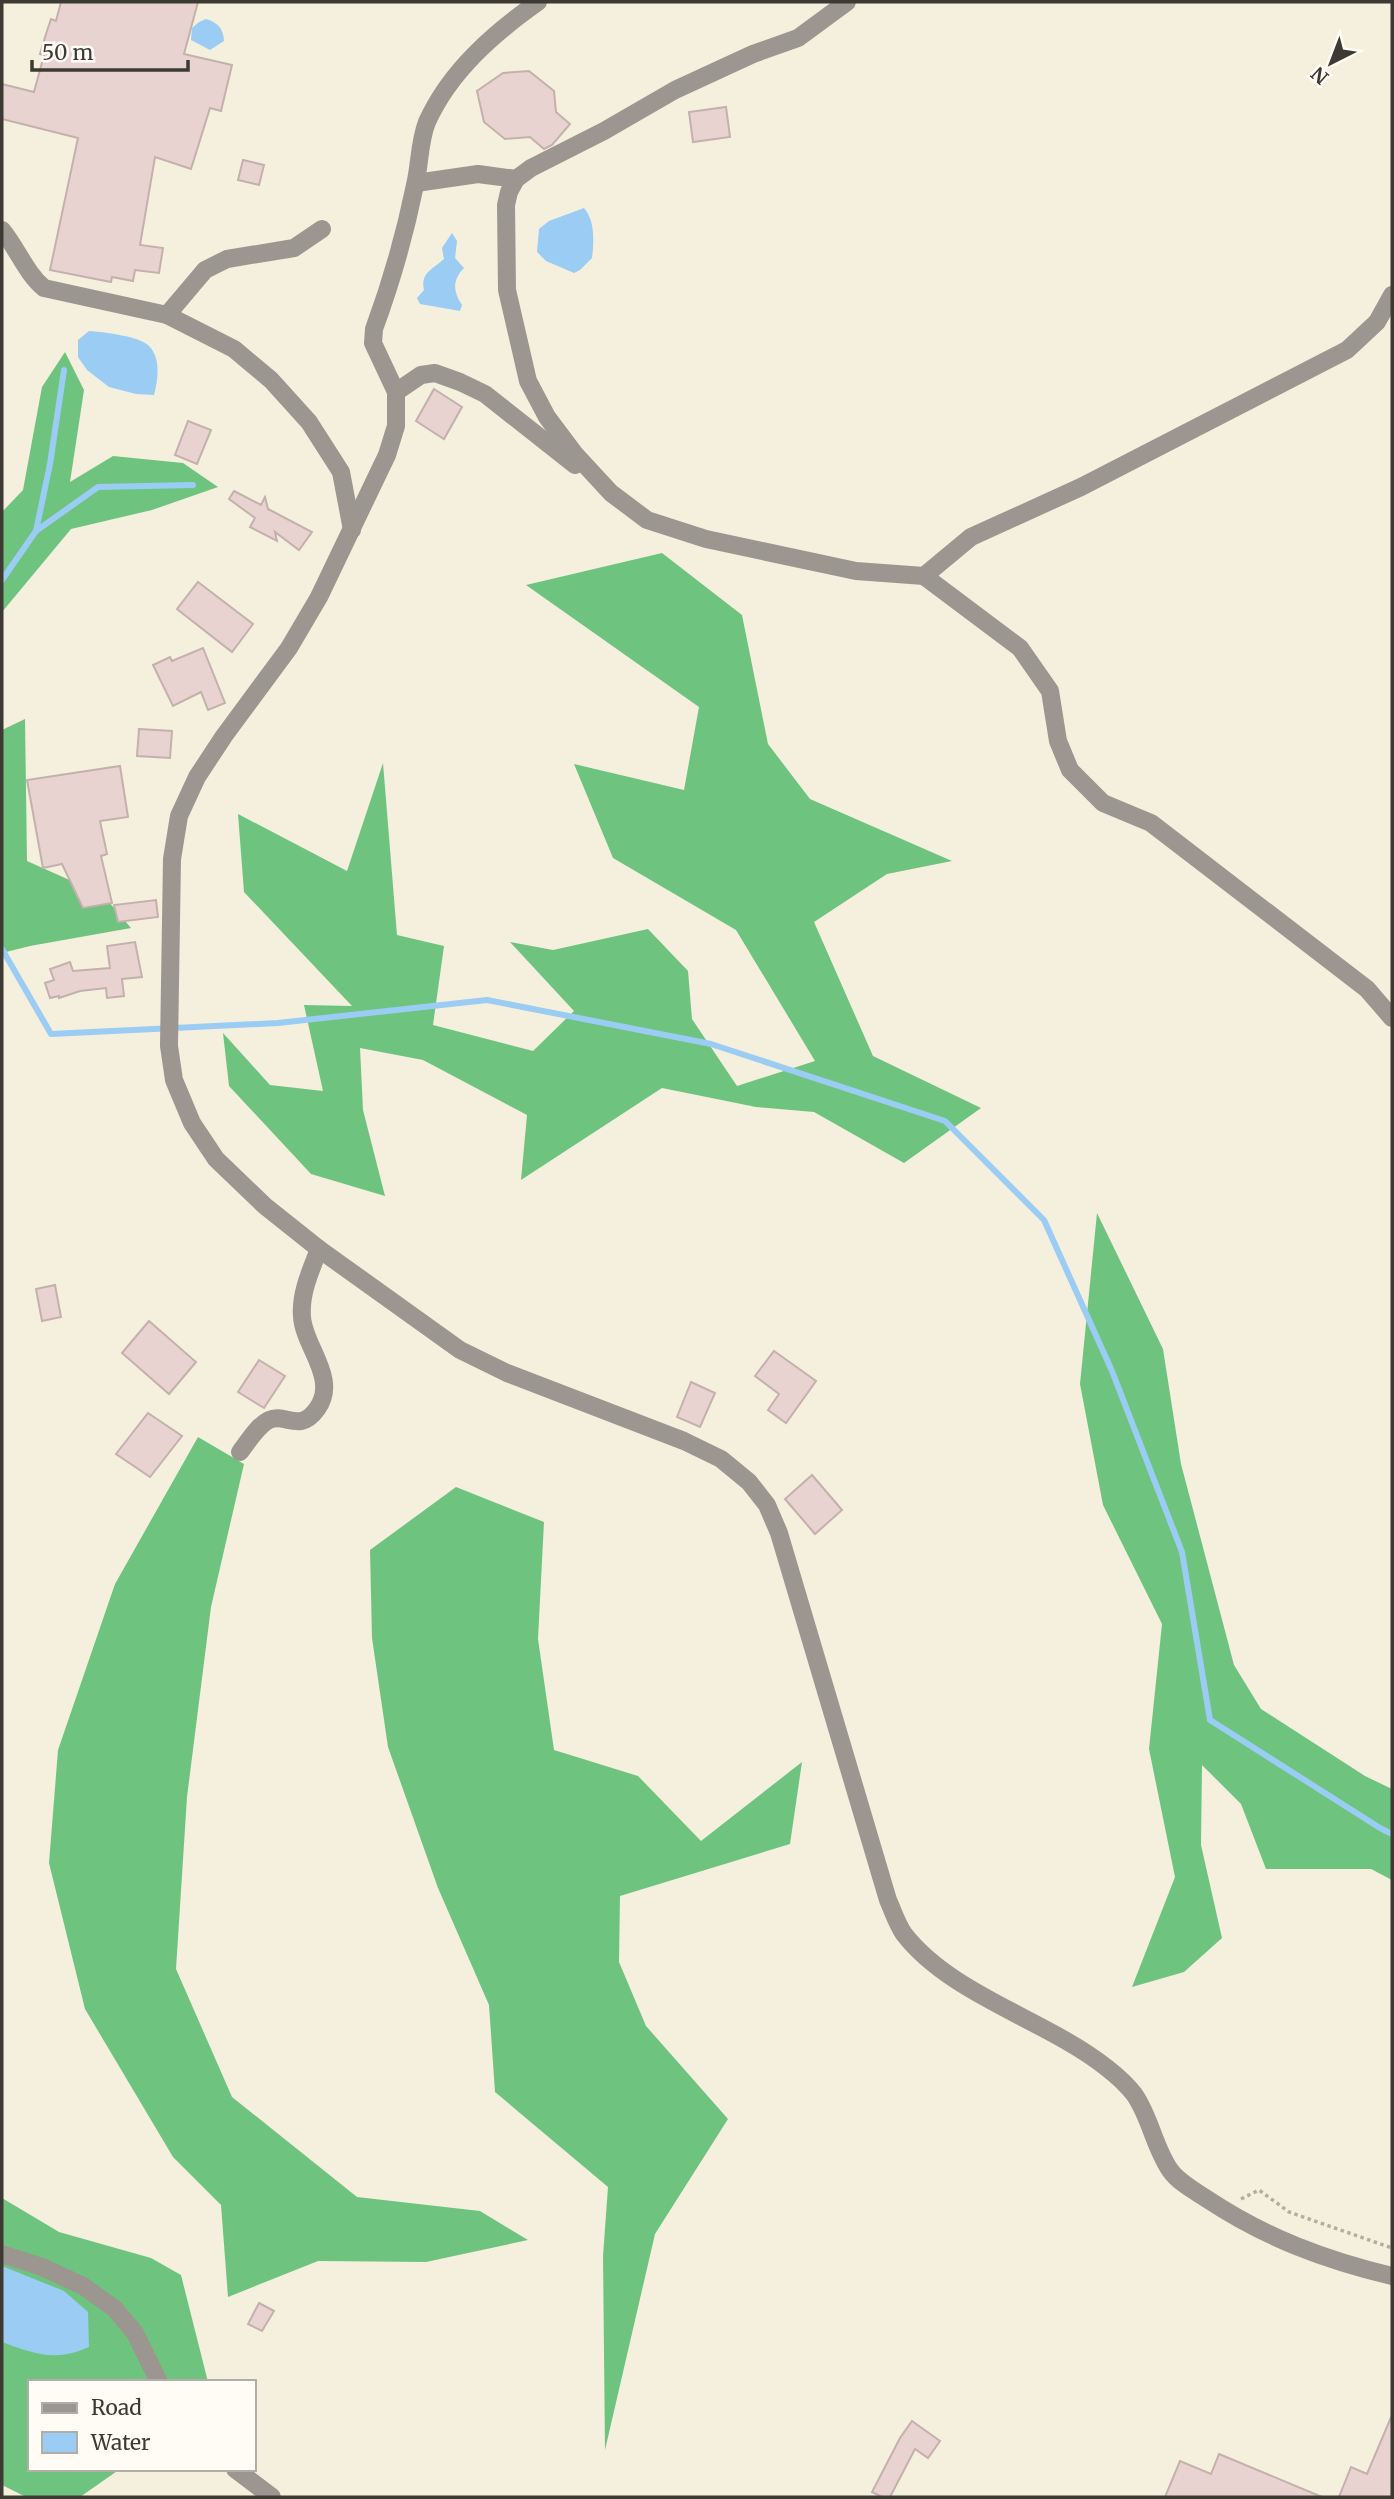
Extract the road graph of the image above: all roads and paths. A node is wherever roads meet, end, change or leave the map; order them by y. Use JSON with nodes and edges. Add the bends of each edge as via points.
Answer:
{"nodes":[{"id":1,"x":538,"y":2,"type":"edge"},
{"id":2,"x":847,"y":2,"type":"edge"},
{"id":3,"x":516,"y":179,"type":"junction"},
{"id":4,"x":416,"y":183,"type":"junction"},
{"id":5,"x":322,"y":229,"type":"dead end"},
{"id":6,"x":2,"y":230,"type":"edge"},
{"id":7,"x":1392,"y":295,"type":"edge"},
{"id":8,"x":166,"y":315,"type":"junction"},
{"id":9,"x":396,"y":392,"type":"junction"},
{"id":10,"x":611,"y":493,"type":"junction"},
{"id":11,"x":352,"y":530,"type":"junction"},
{"id":12,"x":924,"y":576,"type":"junction"},
{"id":13,"x":1392,"y":1018,"type":"edge"},
{"id":14,"x":319,"y":1249,"type":"junction"},
{"id":15,"x":240,"y":1452,"type":"dead end"},
{"id":16,"x":1222,"y":2208,"type":"junction"},
{"id":17,"x":1392,"y":2248,"type":"edge"},
{"id":18,"x":2,"y":2254,"type":"edge"},
{"id":19,"x":1392,"y":2276,"type":"edge"},
{"id":20,"x":158,"y":2380,"type":"edge"},
{"id":21,"x":237,"y":2471,"type":"edge"},
{"id":22,"x":272,"y":2497,"type":"edge"}],
"edges":[{"from":1,"to":4,"type":"street","via":[[477,50],[445,90],[426,124]]},
{"from":2,"to":3,"type":"street","via":[[798,38],[676,90]]},
{"from":3,"to":4,"type":"street","via":[[478,174]]},
{"from":3,"to":10,"type":"street","via":[[506,205],[507,290],[528,381],[574,453]]},
{"from":4,"to":9,"type":"street","via":[[374,329],[373,343]]},
{"from":5,"to":8,"type":"street","via":[[294,248],[227,259],[205,270]]},
{"from":6,"to":8,"type":"street","via":[[44,288]]},
{"from":7,"to":12,"type":"street","via":[[1377,322],[1347,350],[1082,487],[971,537]]},
{"from":8,"to":11,"type":"street","via":[[234,349],[271,380],[309,422],[341,472]]},
{"from":9,"to":10,"type":"street","via":[[435,373],[460,382],[485,394]]},
{"from":9,"to":11,"type":"street","via":[[396,426],[387,455]]},
{"from":10,"to":12,"type":"street","via":[[647,520],[706,539],[856,571]]},
{"from":11,"to":14,"type":"street","via":[[289,648],[197,777],[179,816],[172,859],[169,1046],[174,1080],[192,1123],[216,1159]]},
{"from":12,"to":13,"type":"street","via":[[1020,648],[1050,691],[1058,741],[1070,770],[1103,803],[1150,823],[1367,989]]},
{"from":14,"to":15,"type":"street","via":[[306,1286],[302,1316],[322,1371],[325,1390],[319,1407],[309,1419],[268,1420]]},
{"from":14,"to":16,"type":"street","via":[[460,1350],[507,1373],[684,1441],[721,1459],[749,1482],[767,1505],[779,1533],[888,1900],[904,1933],[950,1975],[1108,2068],[1134,2094],[1172,2174]]},
{"from":16,"to":17,"type":"path","via":[[1259,2190],[1289,2212]]},
{"from":16,"to":19,"type":"street","via":[[1317,2256]]},
{"from":18,"to":20,"type":"street","via":[[83,2286],[115,2309],[135,2333]]},
{"from":21,"to":22,"type":"street"}]}
